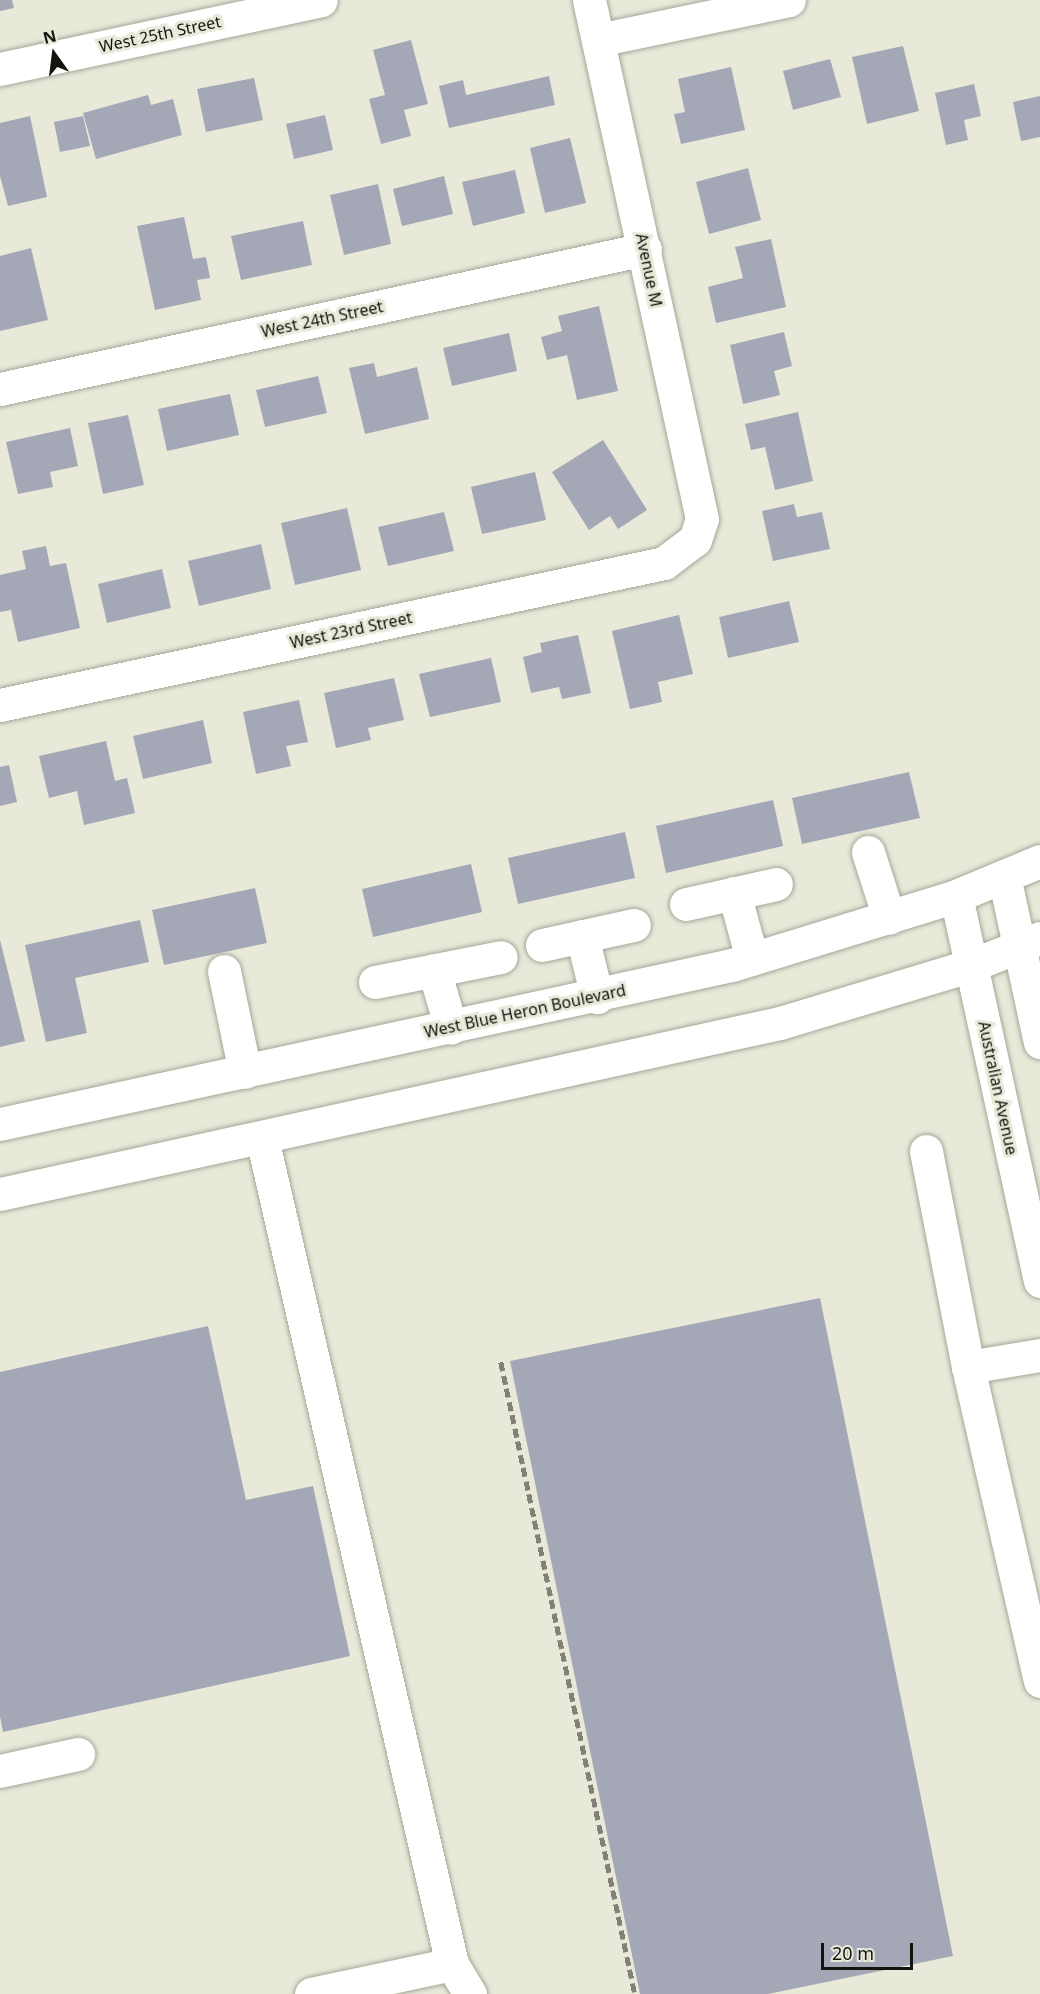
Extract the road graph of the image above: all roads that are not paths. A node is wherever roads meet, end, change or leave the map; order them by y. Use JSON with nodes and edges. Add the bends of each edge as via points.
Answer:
{"nodes":[{"id":1,"x":321,"y":0,"type":"edge"},
{"id":2,"x":589,"y":0,"type":"edge"},
{"id":3,"x":789,"y":0,"type":"edge"},
{"id":4,"x":598,"y":40,"type":"junction"},
{"id":5,"x":0,"y":69,"type":"edge"},
{"id":6,"x":645,"y":249,"type":"junction"},
{"id":7,"x":0,"y":389,"type":"edge"},
{"id":8,"x":695,"y":540,"type":"joint"},
{"id":9,"x":0,"y":705,"type":"edge"},
{"id":10,"x":868,"y":852,"type":"dead end"},
{"id":11,"x":1040,"y":861,"type":"edge"},
{"id":12,"x":1004,"y":876,"type":"junction"},
{"id":13,"x":776,"y":884,"type":"dead end"},
{"id":14,"x":734,"y":893,"type":"junction"},
{"id":15,"x":956,"y":896,"type":"junction"},
{"id":16,"x":686,"y":904,"type":"dead end"},
{"id":17,"x":889,"y":918,"type":"junction"},
{"id":18,"x":634,"y":925,"type":"dead end"},
{"id":19,"x":582,"y":936,"type":"junction"},
{"id":20,"x":1029,"y":942,"type":"edge"},
{"id":21,"x":542,"y":945,"type":"dead end"},
{"id":22,"x":501,"y":957,"type":"dead end"},
{"id":23,"x":752,"y":958,"type":"junction"},
{"id":24,"x":972,"y":965,"type":"junction"},
{"id":25,"x":434,"y":970,"type":"junction"},
{"id":26,"x":224,"y":971,"type":"dead end"},
{"id":27,"x":375,"y":982,"type":"dead end"},
{"id":28,"x":597,"y":997,"type":"junction"},
{"id":29,"x":451,"y":1028,"type":"junction"},
{"id":30,"x":1040,"y":1042,"type":"edge"},
{"id":31,"x":245,"y":1072,"type":"junction"},
{"id":32,"x":0,"y":1124,"type":"edge"},
{"id":33,"x":262,"y":1138,"type":"junction"},
{"id":34,"x":926,"y":1151,"type":"dead end"},
{"id":35,"x":0,"y":1194,"type":"edge"},
{"id":36,"x":1040,"y":1281,"type":"edge"},
{"id":37,"x":1040,"y":1354,"type":"edge"},
{"id":38,"x":968,"y":1367,"type":"junction"},
{"id":39,"x":1040,"y":1682,"type":"edge"},
{"id":40,"x":78,"y":1755,"type":"dead end"},
{"id":41,"x":0,"y":1771,"type":"edge"},
{"id":42,"x":452,"y":1964,"type":"junction"},
{"id":43,"x":311,"y":1994,"type":"edge"},
{"id":44,"x":470,"y":1994,"type":"edge"}],
"edges":[{"from":1,"to":5,"type":"main road","name":"West 25th Street"},
{"from":2,"to":4,"type":"main road","name":"Avenue M"},
{"from":3,"to":4,"type":"main road"},
{"from":4,"to":6,"type":"main road","name":"Avenue M"},
{"from":6,"to":7,"type":"main road","name":"West 24th Street"},
{"from":6,"to":8,"type":"main road","name":"Avenue M","via":[[702,519]]},
{"from":8,"to":9,"type":"main road","name":"West 23rd Street","via":[[664,563]]},
{"from":10,"to":17,"type":"main road"},
{"from":11,"to":12,"type":"main road","name":"West Blue Heron Boulevard"},
{"from":12,"to":15,"type":"main road","name":"West Blue Heron Boulevard"},
{"from":12,"to":20,"type":"main road"},
{"from":13,"to":14,"type":"main road"},
{"from":14,"to":16,"type":"main road"},
{"from":14,"to":23,"type":"main road"},
{"from":15,"to":17,"type":"main road","name":"West Blue Heron Boulevard"},
{"from":15,"to":24,"type":"main road","name":"Australian Avenue"},
{"from":17,"to":23,"type":"main road","name":"West Blue Heron Boulevard"},
{"from":18,"to":19,"type":"main road"},
{"from":19,"to":21,"type":"main road"},
{"from":19,"to":28,"type":"main road"},
{"from":20,"to":24,"type":"main road"},
{"from":20,"to":30,"type":"main road"},
{"from":22,"to":25,"type":"main road"},
{"from":23,"to":28,"type":"main road","name":"West Blue Heron Boulevard"},
{"from":24,"to":33,"type":"main road","via":[[780,1023]]},
{"from":24,"to":36,"type":"main road","name":"Australian Avenue"},
{"from":25,"to":27,"type":"main road"},
{"from":25,"to":29,"type":"main road"},
{"from":26,"to":31,"type":"main road"},
{"from":28,"to":29,"type":"main road","name":"West Blue Heron Boulevard"},
{"from":29,"to":31,"type":"main road","name":"West Blue Heron Boulevard"},
{"from":31,"to":32,"type":"main road","name":"West Blue Heron Boulevard"},
{"from":33,"to":35,"type":"main road"},
{"from":33,"to":42,"type":"main road"},
{"from":34,"to":38,"type":"main road"},
{"from":37,"to":38,"type":"main road"},
{"from":38,"to":39,"type":"main road"},
{"from":40,"to":41,"type":"main road"},
{"from":42,"to":43,"type":"main road"},
{"from":42,"to":44,"type":"main road"}]}
